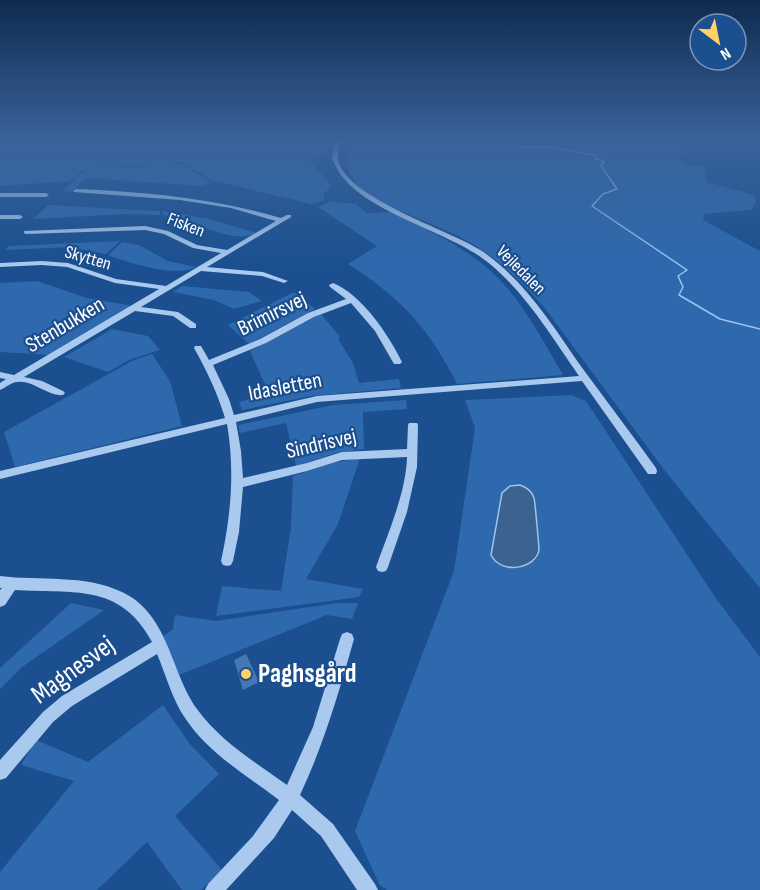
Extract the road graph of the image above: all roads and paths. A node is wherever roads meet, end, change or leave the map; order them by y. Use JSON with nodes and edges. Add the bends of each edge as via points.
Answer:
{"nodes":[{"id":1,"x":350,"y":183,"type":"edge"},
{"id":2,"x":76,"y":191,"type":"dead end"},
{"id":3,"x":0,"y":195,"type":"edge"},
{"id":4,"x":46,"y":195,"type":"dead end"},
{"id":5,"x":0,"y":217,"type":"edge"},
{"id":6,"x":20,"y":217,"type":"dead end"},
{"id":7,"x":26,"y":232,"type":"dead end"},
{"id":8,"x":227,"y":252,"type":"junction"},
{"id":9,"x":0,"y":266,"type":"edge"},
{"id":10,"x":199,"y":269,"type":"junction"},
{"id":11,"x":284,"y":282,"type":"dead end"},
{"id":12,"x":333,"y":285,"type":"dead end"},
{"id":13,"x":168,"y":288,"type":"junction"},
{"id":14,"x":352,"y":300,"type":"junction"},
{"id":15,"x":133,"y":308,"type":"junction"},
{"id":16,"x":193,"y":326,"type":"dead end"},
{"id":17,"x":198,"y":348,"type":"dead end"},
{"id":18,"x":397,"y":362,"type":"dead end"},
{"id":19,"x":209,"y":363,"type":"junction"},
{"id":20,"x":0,"y":375,"type":"edge"},
{"id":21,"x":17,"y":376,"type":"junction"},
{"id":22,"x":585,"y":378,"type":"junction"},
{"id":23,"x":0,"y":387,"type":"edge"},
{"id":24,"x":60,"y":393,"type":"dead end"},
{"id":25,"x":231,"y":418,"type":"junction"},
{"id":26,"x":413,"y":425,"type":"dead end"},
{"id":27,"x":413,"y":453,"type":"junction"},
{"id":28,"x":652,"y":471,"type":"dead end"},
{"id":29,"x":0,"y":475,"type":"edge"},
{"id":30,"x":238,"y":484,"type":"junction"},
{"id":31,"x":227,"y":561,"type":"dead end"},
{"id":32,"x":382,"y":567,"type":"dead end"},
{"id":33,"x":6,"y":583,"type":"edge"},
{"id":34,"x":0,"y":601,"type":"edge"},
{"id":35,"x":347,"y":639,"type":"dead end"},
{"id":36,"x":159,"y":645,"type":"junction"},
{"id":37,"x":0,"y":772,"type":"edge"},
{"id":38,"x":289,"y":796,"type":"junction"},
{"id":39,"x":214,"y":890,"type":"edge"},
{"id":40,"x":369,"y":890,"type":"edge"}],
"edges":[{"from":1,"to":22,"type":"street","name":"Vejledalen","via":[[370,198],[453,237],[490,260],[531,302]]},
{"from":2,"to":8,"type":"street","name":"Stenbukken","via":[[176,197],[285,218]]},
{"from":3,"to":4,"type":"street"},
{"from":5,"to":6,"type":"street"},
{"from":7,"to":8,"type":"street","name":"Fisken","via":[[144,228],[165,232],[195,247]]},
{"from":8,"to":10,"type":"street","name":"Stenbukken"},
{"from":9,"to":13,"type":"street","name":"Skytten","via":[[68,265],[115,281]]},
{"from":10,"to":11,"type":"street","via":[[255,273]]},
{"from":10,"to":13,"type":"street","name":"Stenbukken"},
{"from":12,"to":14,"type":"street","name":"Brimirsvej"},
{"from":13,"to":15,"type":"street","name":"Stenbukken"},
{"from":14,"to":18,"type":"street","name":"Brimirsvej","via":[[376,327]]},
{"from":14,"to":19,"type":"street","name":"Brimirsvej"},
{"from":15,"to":16,"type":"street","name":"Stenbukken","via":[[175,314]]},
{"from":15,"to":21,"type":"street","name":"Stenbukken"},
{"from":17,"to":19,"type":"street"},
{"from":19,"to":25,"type":"street"},
{"from":20,"to":21,"type":"street"},
{"from":21,"to":23,"type":"street","name":"Stenbukken"},
{"from":21,"to":24,"type":"street","name":"Stenbukken"},
{"from":22,"to":25,"type":"street","name":"Idasletten","via":[[346,395]]},
{"from":22,"to":28,"type":"street","name":"Vejledalen"},
{"from":25,"to":29,"type":"street","name":"Idasletten"},
{"from":25,"to":30,"type":"street"},
{"from":26,"to":27,"type":"street"},
{"from":27,"to":30,"type":"street","name":"Sindrisvej","via":[[342,456]]},
{"from":27,"to":32,"type":"street","via":[[401,512]]},
{"from":30,"to":31,"type":"street"},
{"from":33,"to":34,"type":"street"},
{"from":33,"to":36,"type":"street","via":[[88,588],[116,596],[143,615]]},
{"from":35,"to":38,"type":"street","via":[[319,734]]},
{"from":36,"to":37,"type":"street","name":"Magnesvej","via":[[67,701]]},
{"from":36,"to":38,"type":"street","via":[[180,695],[208,735]]},
{"from":38,"to":39,"type":"street","via":[[283,811],[259,843]]},
{"from":38,"to":40,"type":"street","via":[[328,831]]}]}
